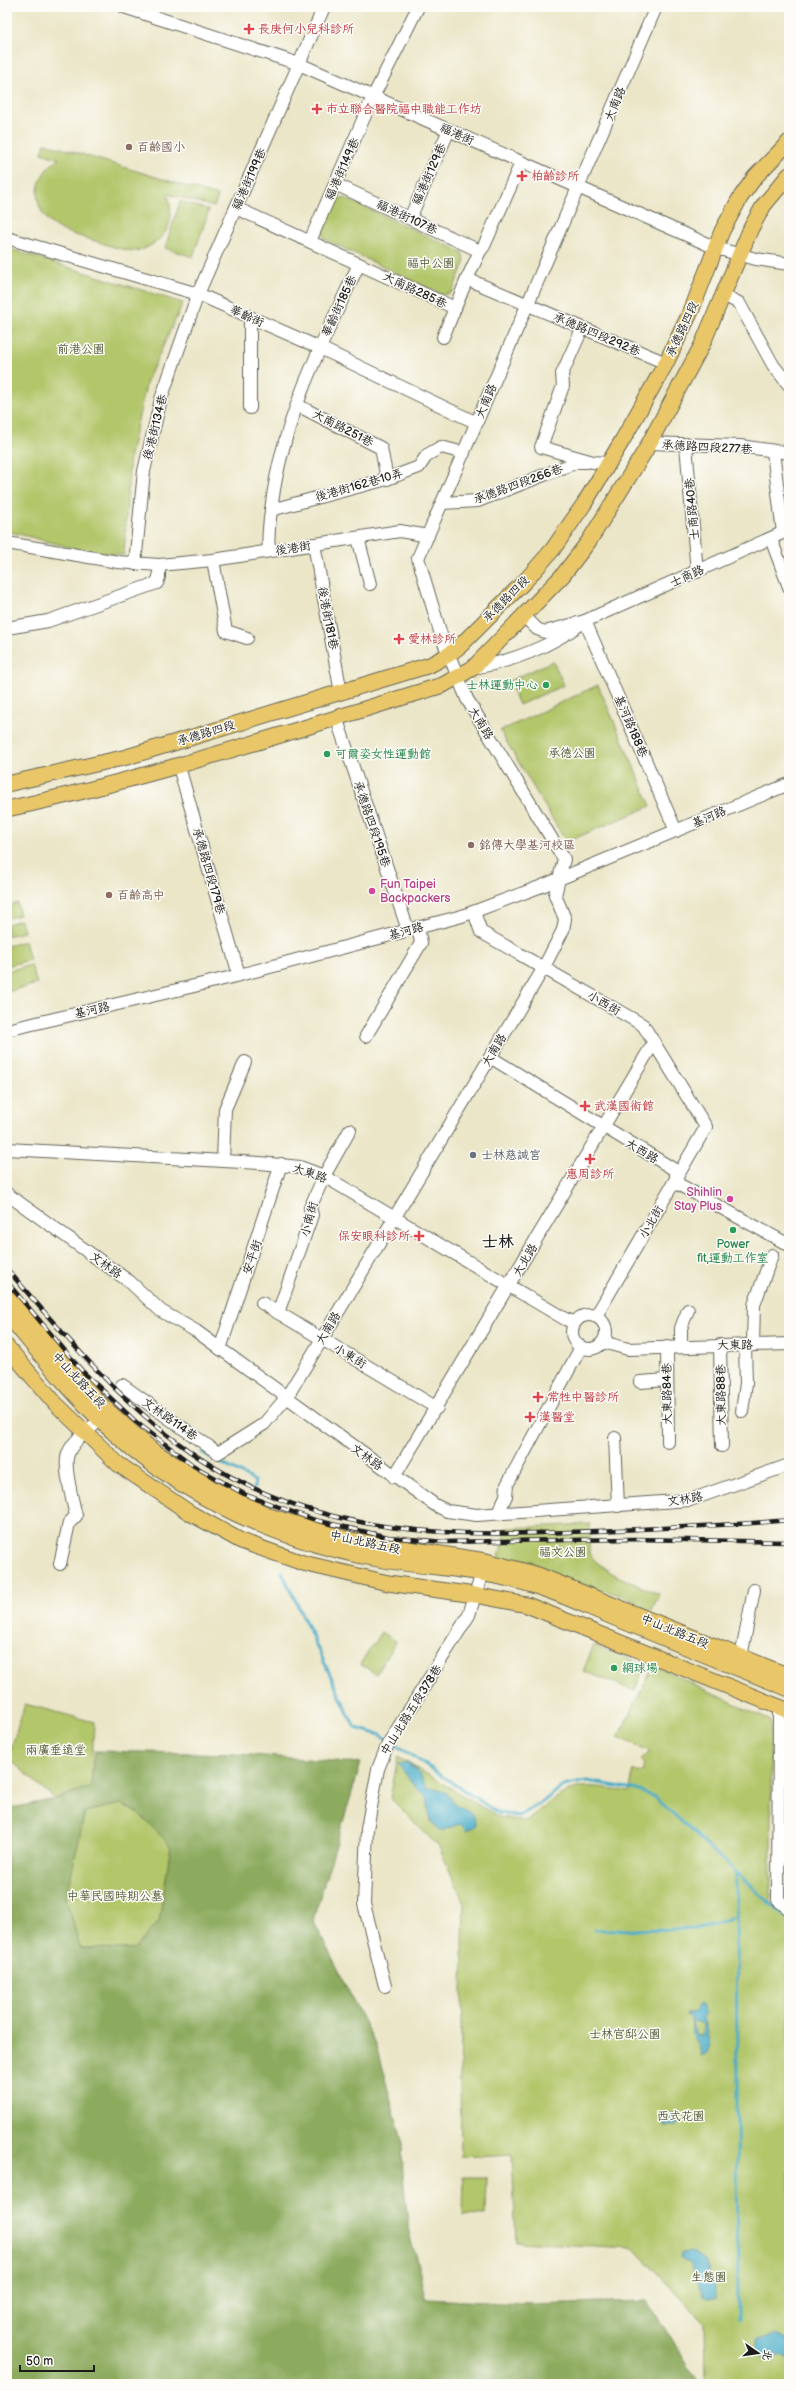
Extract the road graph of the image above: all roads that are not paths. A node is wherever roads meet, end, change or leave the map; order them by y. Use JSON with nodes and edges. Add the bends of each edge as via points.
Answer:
{"nodes":[{"id":1,"x":124,"y":7,"type":"edge"},
{"id":2,"x":324,"y":7,"type":"edge"},
{"id":3,"x":418,"y":7,"type":"edge"},
{"id":4,"x":656,"y":7,"type":"edge"},
{"id":5,"x":299,"y":64,"type":"junction"},
{"id":6,"x":373,"y":97,"type":"junction"},
{"id":7,"x":449,"y":130,"type":"junction"},
{"id":8,"x":789,"y":142,"type":"edge"},
{"id":9,"x":521,"y":163,"type":"junction"},
{"id":10,"x":789,"y":175,"type":"edge"},
{"id":11,"x":335,"y":184,"type":"junction"},
{"id":12,"x":578,"y":189,"type":"junction"},
{"id":13,"x":236,"y":208,"type":"junction"},
{"id":14,"x":410,"y":218,"type":"junction"},
{"id":15,"x":7,"y":238,"type":"edge"},
{"id":16,"x":310,"y":241,"type":"junction"},
{"id":17,"x":716,"y":248,"type":"junction"},
{"id":18,"x":480,"y":251,"type":"junction"},
{"id":19,"x":739,"y":255,"type":"junction"},
{"id":20,"x":359,"y":264,"type":"junction"},
{"id":21,"x":789,"y":264,"type":"edge"},
{"id":22,"x":467,"y":279,"type":"junction"},
{"id":23,"x":198,"y":294,"type":"junction"},
{"id":24,"x":723,"y":295,"type":"junction"},
{"id":25,"x":528,"y":305,"type":"junction"},
{"id":26,"x":454,"y":308,"type":"junction"},
{"id":27,"x":250,"y":318,"type":"junction"},
{"id":28,"x":582,"y":329,"type":"junction"},
{"id":29,"x":444,"y":337,"type":"dead end"},
{"id":30,"x":320,"y":348,"type":"junction"},
{"id":31,"x":666,"y":363,"type":"junction"},
{"id":32,"x":789,"y":385,"type":"edge"},
{"id":33,"x":297,"y":405,"type":"junction"},
{"id":34,"x":250,"y":408,"type":"dead end"},
{"id":35,"x":476,"y":423,"type":"junction"},
{"id":36,"x":649,"y":443,"type":"junction"},
{"id":37,"x":686,"y":445,"type":"junction"},
{"id":38,"x":464,"y":452,"type":"junction"},
{"id":39,"x":773,"y":452,"type":"junction"},
{"id":40,"x":789,"y":453,"type":"edge"},
{"id":41,"x":593,"y":462,"type":"junction"},
{"id":42,"x":608,"y":462,"type":"junction"},
{"id":43,"x":387,"y":479,"type":"junction"},
{"id":44,"x":442,"y":503,"type":"junction"},
{"id":45,"x":271,"y":510,"type":"junction"},
{"id":46,"x":786,"y":531,"type":"edge"},
{"id":47,"x":428,"y":536,"type":"junction"},
{"id":48,"x":358,"y":538,"type":"junction"},
{"id":49,"x":771,"y":539,"type":"junction"},
{"id":50,"x":7,"y":543,"type":"edge"},
{"id":51,"x":314,"y":544,"type":"junction"},
{"id":52,"x":270,"y":551,"type":"junction"},
{"id":53,"x":213,"y":560,"type":"junction"},
{"id":54,"x":135,"y":564,"type":"junction"},
{"id":55,"x":159,"y":565,"type":"junction"},
{"id":56,"x":697,"y":572,"type":"junction"},
{"id":57,"x":370,"y":584,"type":"dead end"},
{"id":58,"x":789,"y":587,"type":"edge"},
{"id":59,"x":524,"y":616,"type":"junction"},
{"id":60,"x":585,"y":621,"type":"junction"},
{"id":61,"x":7,"y":628,"type":"edge"},
{"id":62,"x":247,"y":638,"type":"dead end"},
{"id":63,"x":448,"y":655,"type":"junction"},
{"id":64,"x":473,"y":668,"type":"junction"},
{"id":65,"x":457,"y":679,"type":"junction"},
{"id":66,"x":342,"y":693,"type":"junction"},
{"id":67,"x":336,"y":718,"type":"junction"},
{"id":68,"x":179,"y":767,"type":"junction"},
{"id":69,"x":7,"y":784,"type":"edge"},
{"id":70,"x":789,"y":784,"type":"edge"},
{"id":71,"x":7,"y":809,"type":"edge"},
{"id":72,"x":676,"y":831,"type":"junction"},
{"id":73,"x":560,"y":878,"type":"junction"},
{"id":74,"x":474,"y":912,"type":"junction"},
{"id":75,"x":413,"y":929,"type":"junction"},
{"id":76,"x":543,"y":969,"type":"junction"},
{"id":77,"x":239,"y":975,"type":"junction"},
{"id":78,"x":7,"y":1030,"type":"edge"},
{"id":79,"x":366,"y":1036,"type":"dead end"},
{"id":80,"x":654,"y":1042,"type":"junction"},
{"id":81,"x":490,"y":1057,"type":"junction"},
{"id":82,"x":245,"y":1062,"type":"dead end"},
{"id":83,"x":603,"y":1127,"type":"junction"},
{"id":84,"x":706,"y":1127,"type":"joint"},
{"id":85,"x":350,"y":1130,"type":"dead end"},
{"id":86,"x":7,"y":1149,"type":"edge"},
{"id":87,"x":222,"y":1160,"type":"junction"},
{"id":88,"x":281,"y":1164,"type":"junction"},
{"id":89,"x":324,"y":1176,"type":"junction"},
{"id":90,"x":677,"y":1177,"type":"junction"},
{"id":91,"x":7,"y":1194,"type":"edge"},
{"id":92,"x":395,"y":1218,"type":"junction"},
{"id":93,"x":779,"y":1246,"type":"edge"},
{"id":94,"x":509,"y":1287,"type":"junction"},
{"id":95,"x":7,"y":1296,"type":"edge"},
{"id":96,"x":262,"y":1303,"type":"dead end"},
{"id":97,"x":688,"y":1310,"type":"dead end"},
{"id":98,"x":278,"y":1313,"type":"junction"},
{"id":99,"x":7,"y":1314,"type":"edge"},
{"id":100,"x":596,"y":1316,"type":"junction"},
{"id":101,"x":574,"y":1322,"type":"junction"},
{"id":102,"x":7,"y":1328,"type":"edge"},
{"id":103,"x":322,"y":1339,"type":"junction"},
{"id":104,"x":603,"y":1342,"type":"junction"},
{"id":105,"x":789,"y":1344,"type":"edge"},
{"id":106,"x":720,"y":1345,"type":"junction"},
{"id":107,"x":749,"y":1345,"type":"junction"},
{"id":108,"x":7,"y":1347,"type":"edge"},
{"id":109,"x":581,"y":1347,"type":"junction"},
{"id":110,"x":667,"y":1347,"type":"junction"},
{"id":111,"x":681,"y":1347,"type":"junction"},
{"id":112,"x":220,"y":1349,"type":"junction"},
{"id":113,"x":667,"y":1380,"type":"junction"},
{"id":114,"x":640,"y":1382,"type":"dead end"},
{"id":115,"x":122,"y":1385,"type":"dead end"},
{"id":116,"x":286,"y":1398,"type":"junction"},
{"id":117,"x":437,"y":1408,"type":"junction"},
{"id":118,"x":742,"y":1411,"type":"dead end"},
{"id":119,"x":89,"y":1430,"type":"junction"},
{"id":120,"x":615,"y":1438,"type":"dead end"},
{"id":121,"x":668,"y":1442,"type":"dead end"},
{"id":122,"x":722,"y":1446,"type":"dead end"},
{"id":123,"x":218,"y":1453,"type":"joint"},
{"id":124,"x":789,"y":1465,"type":"edge"},
{"id":125,"x":394,"y":1477,"type":"junction"},
{"id":126,"x":618,"y":1506,"type":"junction"},
{"id":127,"x":498,"y":1513,"type":"junction"},
{"id":128,"x":252,"y":1514,"type":"junction"},
{"id":129,"x":60,"y":1564,"type":"dead end"},
{"id":130,"x":481,"y":1577,"type":"junction"},
{"id":131,"x":754,"y":1590,"type":"dead end"},
{"id":132,"x":741,"y":1657,"type":"junction"},
{"id":133,"x":789,"y":1676,"type":"edge"},
{"id":134,"x":789,"y":1688,"type":"edge"},
{"id":135,"x":786,"y":1706,"type":"edge"},
{"id":136,"x":789,"y":1909,"type":"edge"},
{"id":137,"x":385,"y":1986,"type":"dead end"}],
"edges":[{"from":1,"to":5,"type":"street","name":"福港街"},
{"from":2,"to":5,"type":"street","name":"福港街199巷"},
{"from":3,"to":6,"type":"street","name":"福港街149巷"},
{"from":4,"to":12,"type":"street","name":"大南路"},
{"from":5,"to":6,"type":"street","name":"福港街"},
{"from":5,"to":13,"type":"street","name":"福港街199巷"},
{"from":6,"to":7,"type":"street","name":"福港街"},
{"from":6,"to":11,"type":"street","name":"福港街149巷"},
{"from":7,"to":9,"type":"street","name":"福港街"},
{"from":7,"to":14,"type":"street","name":"福港街129巷"},
{"from":8,"to":17,"type":"main road","name":"承德路四段","via":[[755,177],[740,198]]},
{"from":9,"to":12,"type":"street","name":"福港街"},
{"from":9,"to":18,"type":"street"},
{"from":10,"to":19,"type":"main road","name":"承德路四段","via":[[764,205]]},
{"from":11,"to":14,"type":"street","name":"福港街107巷"},
{"from":11,"to":16,"type":"street","name":"福港街149巷"},
{"from":12,"to":17,"type":"street","name":"福港街"},
{"from":12,"to":25,"type":"street","name":"大南路"},
{"from":13,"to":16,"type":"street","name":"大南路285巷"},
{"from":13,"to":23,"type":"street","name":"福港街199巷"},
{"from":14,"to":18,"type":"street","name":"福港街107巷"},
{"from":15,"to":23,"type":"street","name":"華齡街"},
{"from":16,"to":20,"type":"street","name":"大南路285巷"},
{"from":17,"to":19,"type":"street","name":"福港街"},
{"from":17,"to":31,"type":"main road","name":"承德路四段","via":[[692,309]]},
{"from":18,"to":22,"type":"street"},
{"from":19,"to":21,"type":"street","name":"福港街"},
{"from":19,"to":24,"type":"main road","name":"承德路四段"},
{"from":20,"to":26,"type":"street","name":"大南路285巷"},
{"from":20,"to":30,"type":"street","name":"華齡街185巷"},
{"from":22,"to":25,"type":"street"},
{"from":22,"to":26,"type":"street","name":"大南路285巷"},
{"from":23,"to":27,"type":"street","name":"華齡街"},
{"from":23,"to":54,"type":"street","name":"後港街134巷","via":[[161,399],[144,471]]},
{"from":24,"to":32,"type":"street","via":[[739,303],[773,365]]},
{"from":24,"to":36,"type":"main road","name":"承德路四段","via":[[702,345]]},
{"from":25,"to":28,"type":"street","name":"承德路四段292巷"},
{"from":25,"to":35,"type":"street","name":"大南路"},
{"from":26,"to":29,"type":"street"},
{"from":27,"to":30,"type":"street","name":"華齡街"},
{"from":27,"to":34,"type":"street"},
{"from":28,"to":31,"type":"street","name":"承德路四段292巷"},
{"from":28,"to":41,"type":"street","via":[[562,374],[563,386],[541,447]]},
{"from":30,"to":33,"type":"street","name":"大南路251巷"},
{"from":30,"to":35,"type":"street","name":"華齡街"},
{"from":31,"to":42,"type":"main road","name":"承德路四段"},
{"from":33,"to":43,"type":"street","name":"大南路251巷","via":[[381,448]]},
{"from":33,"to":45,"type":"street","name":"大南路251巷","via":[[279,458]]},
{"from":35,"to":38,"type":"street","name":"大南路"},
{"from":36,"to":37,"type":"street","name":"承德路四段277巷"},
{"from":36,"to":59,"type":"main road","name":"承德路四段","via":[[589,541],[563,575]]},
{"from":37,"to":39,"type":"street","name":"承德路四段277巷","via":[[740,446]]},
{"from":37,"to":56,"type":"street","name":"士商路40巷"},
{"from":38,"to":43,"type":"street","name":"後港街162巷10弄","via":[[441,447],[427,455],[419,467]]},
{"from":38,"to":44,"type":"street","name":"大南路"},
{"from":39,"to":40,"type":"street","name":"承德路四段277巷"},
{"from":39,"to":46,"type":"street"},
{"from":41,"to":42,"type":"street"},
{"from":41,"to":44,"type":"street","name":"承德路四段266巷","via":[[577,462],[478,501]]},
{"from":42,"to":63,"type":"main road","name":"承德路四段","via":[[584,504],[553,549],[526,580]]},
{"from":43,"to":45,"type":"street","name":"後港街162巷10弄"},
{"from":44,"to":47,"type":"street","name":"大南路"},
{"from":45,"to":52,"type":"street","name":"大南路251巷"},
{"from":46,"to":49,"type":"street","name":"士商路"},
{"from":47,"to":48,"type":"street","name":"後港街","via":[[400,531]]},
{"from":47,"to":63,"type":"street","name":"大南路","via":[[418,558]]},
{"from":48,"to":51,"type":"street","name":"後港街"},
{"from":48,"to":57,"type":"street"},
{"from":49,"to":56,"type":"street","name":"士商路"},
{"from":49,"to":58,"type":"street"},
{"from":50,"to":54,"type":"street","name":"後港街"},
{"from":51,"to":52,"type":"street","name":"後港街"},
{"from":51,"to":66,"type":"street","name":"後港街181巷"},
{"from":52,"to":53,"type":"street","name":"後港街"},
{"from":53,"to":55,"type":"street","name":"後港街"},
{"from":53,"to":62,"type":"street","via":[[226,631]]},
{"from":54,"to":55,"type":"street","name":"後港街"},
{"from":55,"to":61,"type":"street","via":[[157,583],[48,621]]},
{"from":56,"to":60,"type":"street","name":"士商路"},
{"from":59,"to":60,"type":"street","name":"士商路","via":[[537,629],[545,632]]},
{"from":59,"to":64,"type":"main road","name":"承德路四段"},
{"from":60,"to":64,"type":"street","name":"士商路","via":[[563,638],[499,664]]},
{"from":60,"to":72,"type":"street","name":"基河路188巷"},
{"from":63,"to":65,"type":"street","name":"大南路"},
{"from":63,"to":66,"type":"main road","name":"承德路四段","via":[[430,665]]},
{"from":64,"to":65,"type":"main road","name":"承德路四段"},
{"from":65,"to":67,"type":"main road","name":"承德路四段"},
{"from":65,"to":73,"type":"street","name":"大南路","via":[[478,719],[564,859]]},
{"from":66,"to":69,"type":"main road","name":"承德路四段","via":[[127,757]]},
{"from":67,"to":68,"type":"main road","name":"承德路四段"},
{"from":67,"to":75,"type":"street","name":"承德路四段195巷"},
{"from":68,"to":71,"type":"main road","name":"承德路四段","via":[[90,791]]},
{"from":68,"to":77,"type":"street","name":"承德路四段179巷"},
{"from":70,"to":72,"type":"street","name":"基河路"},
{"from":72,"to":73,"type":"street","name":"基河路"},
{"from":73,"to":74,"type":"street","name":"基河路"},
{"from":73,"to":76,"type":"street","name":"大南路","via":[[555,895],[565,919],[563,930]]},
{"from":74,"to":75,"type":"street","name":"基河路"},
{"from":74,"to":76,"type":"street","name":"小西街","via":[[481,932]]},
{"from":75,"to":77,"type":"street","name":"基河路"},
{"from":75,"to":79,"type":"street","name":"承德路四段195巷","via":[[421,942]]},
{"from":76,"to":80,"type":"street","name":"小西街","via":[[643,1025]]},
{"from":76,"to":81,"type":"street","name":"大南路"},
{"from":77,"to":78,"type":"street","name":"基河路"},
{"from":80,"to":83,"type":"street","name":"大北路"},
{"from":80,"to":84,"type":"street","name":"小西街"},
{"from":81,"to":83,"type":"street","name":"大西路"},
{"from":81,"to":92,"type":"street","name":"大南路"},
{"from":82,"to":87,"type":"street","via":[[225,1109]]},
{"from":83,"to":90,"type":"street","name":"大西路","via":[[675,1170]]},
{"from":83,"to":94,"type":"street","name":"大北路"},
{"from":84,"to":90,"type":"street","name":"小北街"},
{"from":85,"to":89,"type":"street","name":"小南街"},
{"from":86,"to":87,"type":"street","name":"大東路"},
{"from":87,"to":88,"type":"street","name":"大東路"},
{"from":88,"to":89,"type":"street","name":"大東路","via":[[300,1167]]},
{"from":88,"to":112,"type":"street","name":"安平街"},
{"from":89,"to":92,"type":"street","name":"大東路"},
{"from":89,"to":98,"type":"street","name":"小南街","via":[[310,1208],[312,1215]]},
{"from":90,"to":93,"type":"street","name":"大西路","via":[[678,1184]]},
{"from":90,"to":100,"type":"street","name":"小北街"},
{"from":91,"to":112,"type":"street","name":"文林路","via":[[130,1282],[162,1311]]},
{"from":92,"to":94,"type":"street","name":"大東路"},
{"from":92,"to":103,"type":"street","name":"大南路"},
{"from":93,"to":107,"type":"street","via":[[754,1305]]},
{"from":94,"to":101,"type":"street","name":"大東路"},
{"from":94,"to":117,"type":"street","name":"大北路"},
{"from":95,"to":128,"type":"main road","name":"中山北路五段","via":[[98,1402],[152,1450]]},
{"from":96,"to":98,"type":"street","name":"小東街"},
{"from":97,"to":111,"type":"street","via":[[681,1328]]},
{"from":98,"to":103,"type":"street","name":"小東街"},
{"from":99,"to":128,"type":"main road","name":"中山北路五段","via":[[49,1365],[114,1433],[192,1491]]},
{"from":100,"to":101,"type":"street","via":[[586,1315]]},
{"from":100,"to":104,"type":"street","via":[[605,1328]]},
{"from":101,"to":109,"type":"street","via":[[572,1336]]},
{"from":102,"to":119,"type":"main road","name":"中山北路五段"},
{"from":103,"to":116,"type":"street","name":"大南路"},
{"from":103,"to":117,"type":"street","name":"小東街"},
{"from":104,"to":109,"type":"street","via":[[590,1349]]},
{"from":104,"to":110,"type":"street","name":"大東路","via":[[628,1348]]},
{"from":105,"to":107,"type":"street","name":"大東路"},
{"from":106,"to":107,"type":"street","name":"大東路"},
{"from":106,"to":111,"type":"street","name":"大東路"},
{"from":106,"to":122,"type":"street","name":"大東路88巷"},
{"from":107,"to":118,"type":"street"},
{"from":108,"to":119,"type":"main road","name":"中山北路五段"},
{"from":109,"to":127,"type":"street","via":[[507,1485],[506,1496]]},
{"from":110,"to":111,"type":"street","name":"大東路"},
{"from":110,"to":113,"type":"street","name":"大東路84巷"},
{"from":112,"to":116,"type":"street","name":"文林路"},
{"from":113,"to":114,"type":"street"},
{"from":113,"to":121,"type":"street","name":"大東路84巷"},
{"from":115,"to":123,"type":"street","name":"文林路114巷"},
{"from":116,"to":123,"type":"street","name":"大南路","via":[[264,1424]]},
{"from":116,"to":125,"type":"street","name":"文林路"},
{"from":117,"to":125,"type":"street","name":"大北路"},
{"from":119,"to":129,"type":"street","via":[[73,1444],[67,1455],[76,1516],[69,1523]]},
{"from":119,"to":130,"type":"main road","name":"中山北路五段","via":[[118,1464],[190,1513],[241,1541],[303,1563],[388,1584],[417,1586]]},
{"from":120,"to":126,"type":"street"},
{"from":124,"to":126,"type":"street","name":"文林路","via":[[690,1500]]},
{"from":125,"to":127,"type":"street","name":"文林路","via":[[435,1506],[447,1511],[477,1515]]},
{"from":126,"to":127,"type":"street","name":"文林路"},
{"from":128,"to":130,"type":"main road","name":"中山北路五段","via":[[314,1544],[379,1559]]},
{"from":130,"to":132,"type":"main road","name":"中山北路五段","via":[[538,1575]]},
{"from":130,"to":134,"type":"main road","name":"中山北路五段","via":[[534,1585]]},
{"from":130,"to":135,"type":"main road","name":"中山北路五段","via":[[532,1595]]},
{"from":130,"to":137,"type":"street","name":"中山北路五段378巷","via":[[469,1615],[390,1741],[378,1769],[367,1829],[364,1904]]},
{"from":131,"to":132,"type":"street"},
{"from":132,"to":133,"type":"main road","name":"中山北路五段"},
{"from":135,"to":136,"type":"street","via":[[779,1715],[778,1900]]}]}
